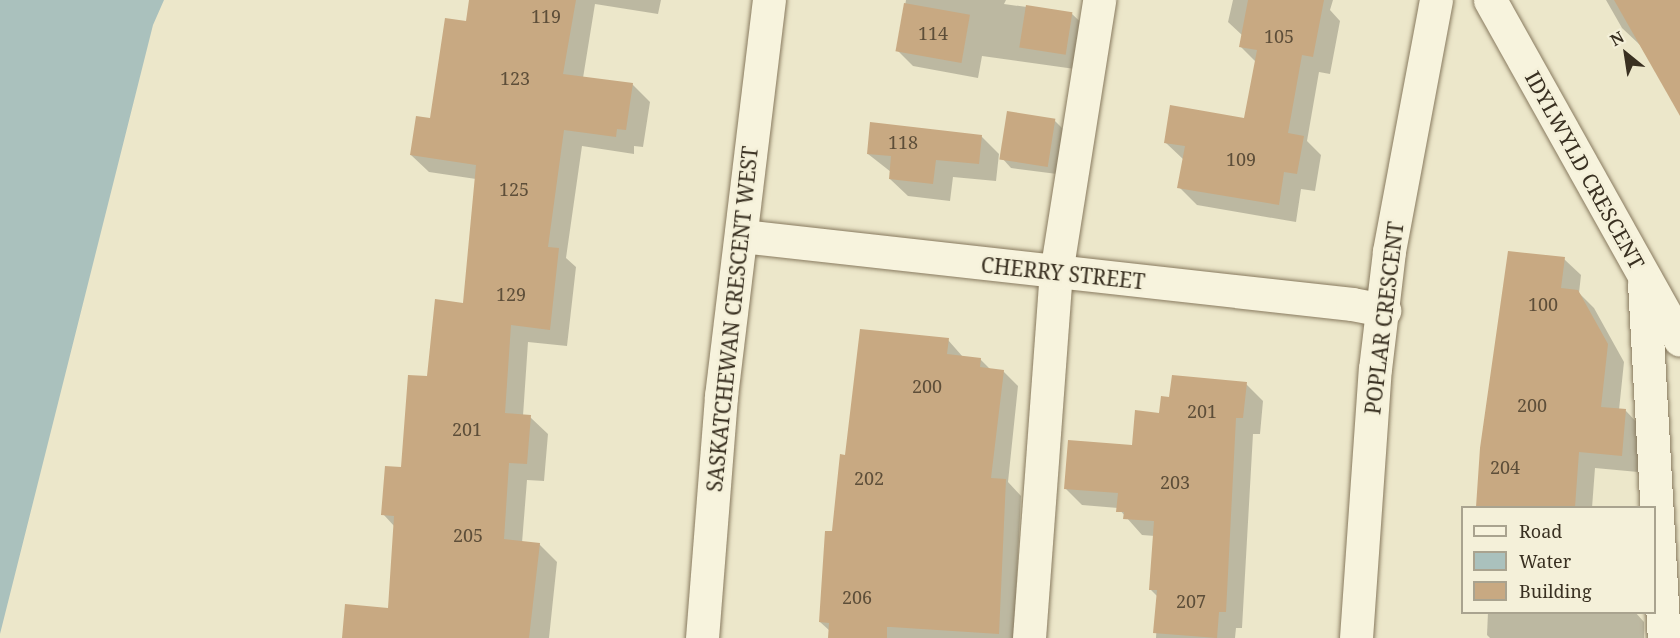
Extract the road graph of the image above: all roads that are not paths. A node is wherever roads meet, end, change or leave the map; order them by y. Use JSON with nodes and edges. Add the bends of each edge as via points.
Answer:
{"nodes":[{"id":1,"x":770,"y":0,"type":"edge"},
{"id":2,"x":1099,"y":0,"type":"edge"},
{"id":3,"x":1436,"y":0,"type":"edge"},
{"id":4,"x":1490,"y":0,"type":"edge"},
{"id":5,"x":742,"y":236,"type":"junction"},
{"id":6,"x":1056,"y":273,"type":"junction"},
{"id":7,"x":1644,"y":275,"type":"junction"},
{"id":8,"x":1384,"y":310,"type":"junction"},
{"id":9,"x":1680,"y":339,"type":"edge"},
{"id":10,"x":702,"y":638,"type":"edge"},
{"id":11,"x":1029,"y":638,"type":"edge"},
{"id":12,"x":1356,"y":638,"type":"edge"},
{"id":13,"x":1664,"y":638,"type":"edge"}],
"edges":[{"from":1,"to":5,"type":"street","name":"SASKATCHEWAN CRESCENT WEST"},
{"from":2,"to":6,"type":"street"},
{"from":3,"to":8,"type":"street","name":"POPLAR CRESCENT","via":[[1389,251]]},
{"from":4,"to":7,"type":"street","name":"IDYLWYLD CRESCENT"},
{"from":5,"to":6,"type":"street","name":"CHERRY STREET"},
{"from":5,"to":10,"type":"street","name":"SASKATCHEWAN CRESCENT WEST","via":[[721,396]]},
{"from":6,"to":8,"type":"street","name":"CHERRY STREET"},
{"from":6,"to":11,"type":"street"},
{"from":7,"to":9,"type":"street","name":"IDYLWYLD CRESCENT"},
{"from":7,"to":13,"type":"street"},
{"from":8,"to":12,"type":"street","name":"POPLAR CRESCENT","via":[[1375,369]]}]}
